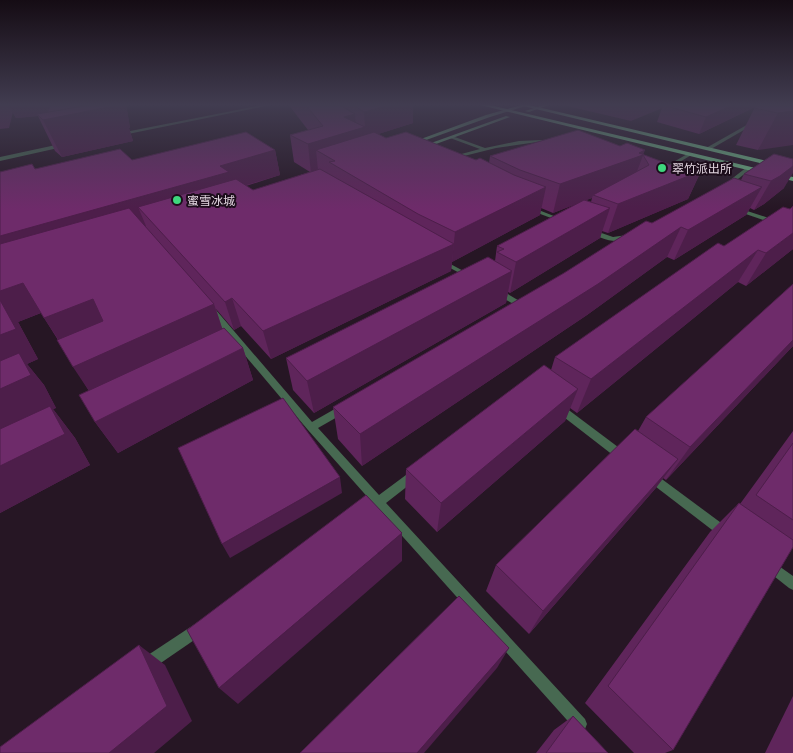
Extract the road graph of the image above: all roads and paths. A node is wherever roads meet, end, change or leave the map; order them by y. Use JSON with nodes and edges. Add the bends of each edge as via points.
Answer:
{"nodes":[{"id":1,"x":425,"y":139,"type":"edge"},
{"id":2,"x":446,"y":139,"type":"edge"},
{"id":3,"x":458,"y":139,"type":"edge"},
{"id":4,"x":629,"y":139,"type":"edge"},
{"id":5,"x":670,"y":139,"type":"edge"},
{"id":6,"x":724,"y":139,"type":"edge"},
{"id":7,"x":542,"y":141,"type":"edge"},
{"id":8,"x":74,"y":143,"type":"edge"},
{"id":9,"x":406,"y":146,"type":"edge"},
{"id":10,"x":484,"y":148,"type":"junction"},
{"id":11,"x":708,"y":148,"type":"junction"},
{"id":12,"x":416,"y":149,"type":"edge"},
{"id":13,"x":691,"y":154,"type":"junction"},
{"id":14,"x":0,"y":159,"type":"edge"},
{"id":15,"x":448,"y":159,"type":"edge"},
{"id":16,"x":749,"y":168,"type":"junction"},
{"id":17,"x":793,"y":169,"type":"edge"},
{"id":18,"x":658,"y":172,"type":"edge"},
{"id":19,"x":793,"y":179,"type":"edge"},
{"id":20,"x":724,"y":186,"type":"edge"},
{"id":21,"x":521,"y":204,"type":"edge"},
{"id":22,"x":730,"y":207,"type":"edge"},
{"id":23,"x":566,"y":222,"type":"edge"},
{"id":24,"x":793,"y":228,"type":"edge"},
{"id":25,"x":584,"y":229,"type":"edge"},
{"id":26,"x":637,"y":231,"type":"edge"},
{"id":27,"x":430,"y":255,"type":"edge"},
{"id":28,"x":478,"y":281,"type":"edge"},
{"id":29,"x":494,"y":290,"type":"edge"},
{"id":30,"x":532,"y":302,"type":"edge"},
{"id":31,"x":207,"y":306,"type":"edge"},
{"id":32,"x":524,"y":306,"type":"junction"},
{"id":33,"x":516,"y":311,"type":"edge"},
{"id":34,"x":550,"y":402,"type":"edge"},
{"id":35,"x":354,"y":403,"type":"edge"},
{"id":36,"x":311,"y":428,"type":"junction"},
{"id":37,"x":628,"y":460,"type":"edge"},
{"id":38,"x":426,"y":465,"type":"edge"},
{"id":39,"x":644,"y":472,"type":"edge"},
{"id":40,"x":379,"y":502,"type":"junction"},
{"id":41,"x":355,"y":520,"type":"edge"},
{"id":42,"x":730,"y":537,"type":"edge"},
{"id":43,"x":762,"y":560,"type":"edge"},
{"id":44,"x":793,"y":584,"type":"edge"},
{"id":45,"x":207,"y":622,"type":"edge"},
{"id":46,"x":134,"y":673,"type":"edge"},
{"id":47,"x":586,"y":731,"type":"edge"}],
"edges":[{"from":1,"to":9,"type":"main road"},
{"from":2,"to":12,"type":"main road"},
{"from":3,"to":10,"type":"lane"},
{"from":4,"to":13,"type":"main road"},
{"from":5,"to":11,"type":"main road"},
{"from":6,"to":11,"type":"street"},
{"from":7,"to":10,"type":"lane"},
{"from":8,"to":14,"type":"street"},
{"from":10,"to":15,"type":"lane"},
{"from":11,"to":17,"type":"main road"},
{"from":13,"to":16,"type":"main road"},
{"from":13,"to":18,"type":"lane"},
{"from":16,"to":19,"type":"main road"},
{"from":16,"to":20,"type":"lane"},
{"from":21,"to":23,"type":"lane"},
{"from":22,"to":24,"type":"lane"},
{"from":25,"to":26,"type":"lane","via":[[621,240]]},
{"from":27,"to":28,"type":"lane"},
{"from":29,"to":32,"type":"lane"},
{"from":30,"to":32,"type":"lane"},
{"from":31,"to":36,"type":"lane"},
{"from":32,"to":33,"type":"lane"},
{"from":34,"to":37,"type":"lane"},
{"from":35,"to":36,"type":"lane"},
{"from":36,"to":40,"type":"lane"},
{"from":38,"to":40,"type":"lane"},
{"from":39,"to":42,"type":"lane"},
{"from":40,"to":41,"type":"lane"},
{"from":40,"to":47,"type":"lane"},
{"from":43,"to":44,"type":"lane"},
{"from":45,"to":46,"type":"lane"}]}
